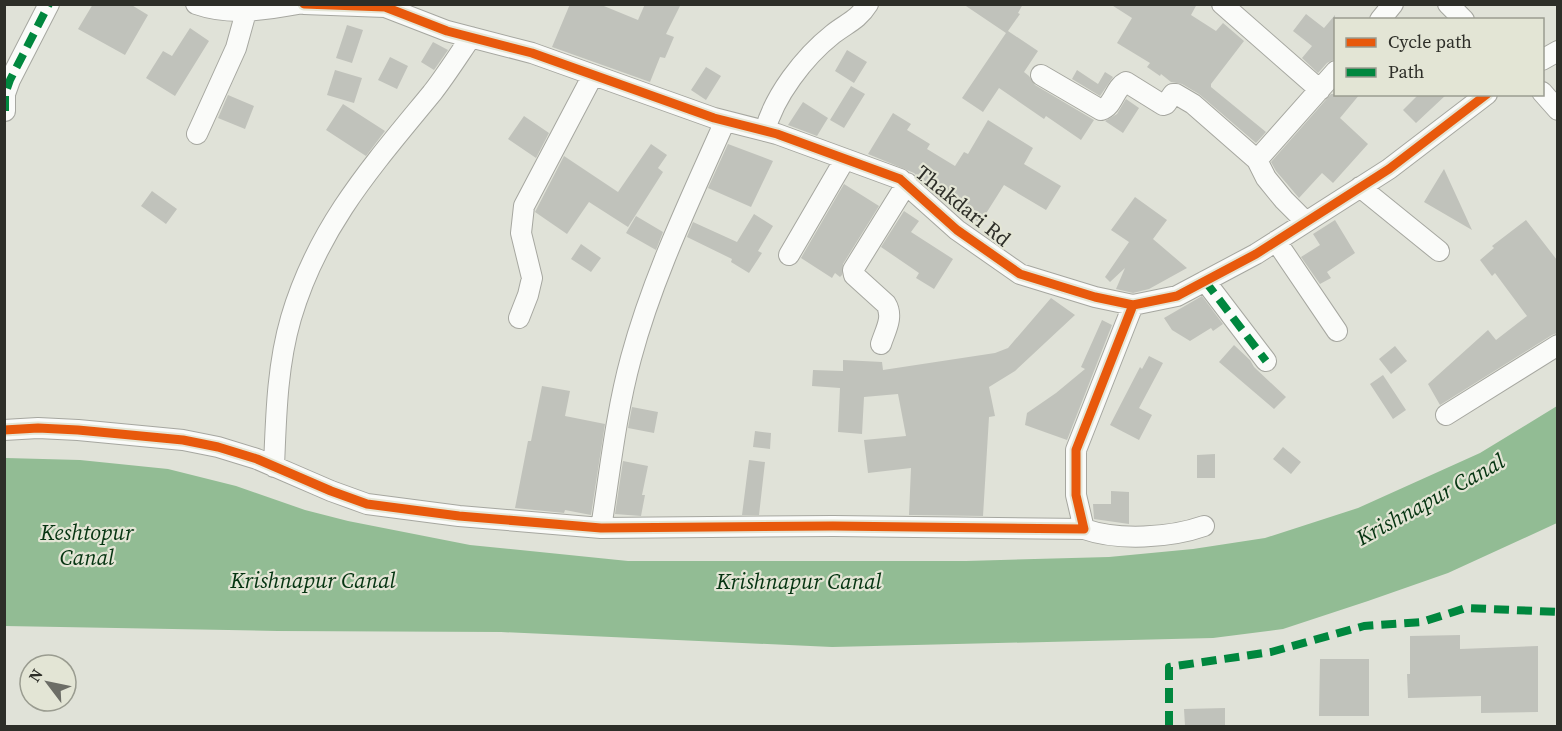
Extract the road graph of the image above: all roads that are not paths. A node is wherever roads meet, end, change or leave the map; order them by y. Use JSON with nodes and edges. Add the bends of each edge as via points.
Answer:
{"nodes":[{"id":1,"x":49,"y":4,"type":"edge"},
{"id":2,"x":196,"y":4,"type":"edge"},
{"id":3,"x":298,"y":4,"type":"edge"},
{"id":4,"x":304,"y":4,"type":"edge"},
{"id":5,"x":868,"y":4,"type":"edge"},
{"id":6,"x":1222,"y":4,"type":"edge"},
{"id":7,"x":1393,"y":4,"type":"edge"},
{"id":8,"x":1448,"y":4,"type":"edge"},
{"id":9,"x":360,"y":5,"type":"edge"},
{"id":10,"x":246,"y":12,"type":"junction"},
{"id":11,"x":1382,"y":18,"type":"edge"},
{"id":12,"x":1462,"y":18,"type":"edge"},
{"id":13,"x":471,"y":37,"type":"junction"},
{"id":14,"x":1557,"y":51,"type":"edge"},
{"id":15,"x":1544,"y":59,"type":"edge"},
{"id":16,"x":1334,"y":71,"type":"edge"},
{"id":17,"x":593,"y":75,"type":"junction"},
{"id":18,"x":1041,"y":75,"type":"dead end"},
{"id":19,"x":1320,"y":90,"type":"junction"},
{"id":20,"x":1544,"y":94,"type":"edge"},
{"id":21,"x":1483,"y":96,"type":"edge"},
{"id":22,"x":1557,"y":110,"type":"edge"},
{"id":23,"x":5,"y":111,"type":"edge"},
{"id":24,"x":725,"y":121,"type":"junction"},
{"id":25,"x":765,"y":131,"type":"junction"},
{"id":26,"x":197,"y":134,"type":"dead end"},
{"id":27,"x":845,"y":159,"type":"junction"},
{"id":28,"x":1257,"y":160,"type":"junction"},
{"id":29,"x":907,"y":183,"type":"junction"},
{"id":30,"x":1360,"y":188,"type":"junction"},
{"id":31,"x":1306,"y":222,"type":"junction"},
{"id":32,"x":1276,"y":241,"type":"junction"},
{"id":33,"x":1439,"y":251,"type":"dead end"},
{"id":34,"x":789,"y":255,"type":"dead end"},
{"id":35,"x":1204,"y":281,"type":"junction"},
{"id":36,"x":1133,"y":305,"type":"junction"},
{"id":37,"x":519,"y":318,"type":"dead end"},
{"id":38,"x":1336,"y":331,"type":"dead end"},
{"id":39,"x":881,"y":344,"type":"dead end"},
{"id":40,"x":1557,"y":345,"type":"edge"},
{"id":41,"x":1266,"y":361,"type":"dead end"},
{"id":42,"x":1446,"y":415,"type":"dead end"},
{"id":43,"x":4,"y":430,"type":"edge"},
{"id":44,"x":274,"y":467,"type":"junction"},
{"id":45,"x":1204,"y":526,"type":"dead end"},
{"id":46,"x":601,"y":528,"type":"junction"},
{"id":47,"x":1084,"y":529,"type":"junction"}],
"edges":[{"from":1,"to":23,"type":"street","via":[[10,80]]},
{"from":2,"to":10,"type":"street"},
{"from":3,"to":10,"type":"street"},
{"from":4,"to":9,"type":"street","name":"Thakdari Rd"},
{"from":5,"to":25,"type":"street","via":[[861,15],[832,34],[792,76],[769,113]]},
{"from":6,"to":19,"type":"street"},
{"from":7,"to":11,"type":"street"},
{"from":8,"to":12,"type":"street"},
{"from":9,"to":13,"type":"street","name":"Thakdari Rd","via":[[385,7]]},
{"from":10,"to":26,"type":"street","via":[[236,48]]},
{"from":13,"to":17,"type":"street","name":"Thakdari Rd"},
{"from":13,"to":44,"type":"street","via":[[433,91],[358,183],[313,259],[291,319],[283,358],[276,401]]},
{"from":14,"to":15,"type":"street"},
{"from":16,"to":19,"type":"street"},
{"from":17,"to":24,"type":"street","name":"Thakdari Rd"},
{"from":17,"to":37,"type":"street","via":[[524,206],[521,233],[532,278]]},
{"from":18,"to":28,"type":"street","via":[[1101,110],[1107,108],[1120,85],[1126,82],[1163,105],[1176,94]]},
{"from":19,"to":28,"type":"street"},
{"from":20,"to":22,"type":"street"},
{"from":21,"to":30,"type":"street","name":"Thakdari Rd"},
{"from":24,"to":25,"type":"street","name":"Thakdari Rd"},
{"from":24,"to":46,"type":"street","via":[[640,328],[621,396]]},
{"from":25,"to":27,"type":"street","name":"Thakdari Rd"},
{"from":27,"to":29,"type":"street","name":"Thakdari Rd"},
{"from":27,"to":34,"type":"street"},
{"from":28,"to":31,"type":"street","via":[[1266,178]]},
{"from":29,"to":36,"type":"street","name":"Thakdari Rd","via":[[957,230],[1020,274]]},
{"from":29,"to":39,"type":"street","via":[[853,270],[890,310]]},
{"from":30,"to":31,"type":"street","name":"Thakdari Rd"},
{"from":30,"to":33,"type":"street"},
{"from":31,"to":32,"type":"street","name":"Thakdari Rd"},
{"from":32,"to":35,"type":"street","name":"Thakdari Rd"},
{"from":32,"to":38,"type":"street"},
{"from":35,"to":36,"type":"street","name":"Thakdari Rd","via":[[1177,296]]},
{"from":35,"to":41,"type":"street"},
{"from":36,"to":47,"type":"street","via":[[1076,450],[1076,495]]},
{"from":40,"to":42,"type":"street"},
{"from":43,"to":44,"type":"street","via":[[38,428],[183,440],[218,447]]},
{"from":44,"to":46,"type":"street","via":[[367,504]]},
{"from":45,"to":47,"type":"street","via":[[1173,533],[1114,537]]},
{"from":46,"to":47,"type":"street"}]}
